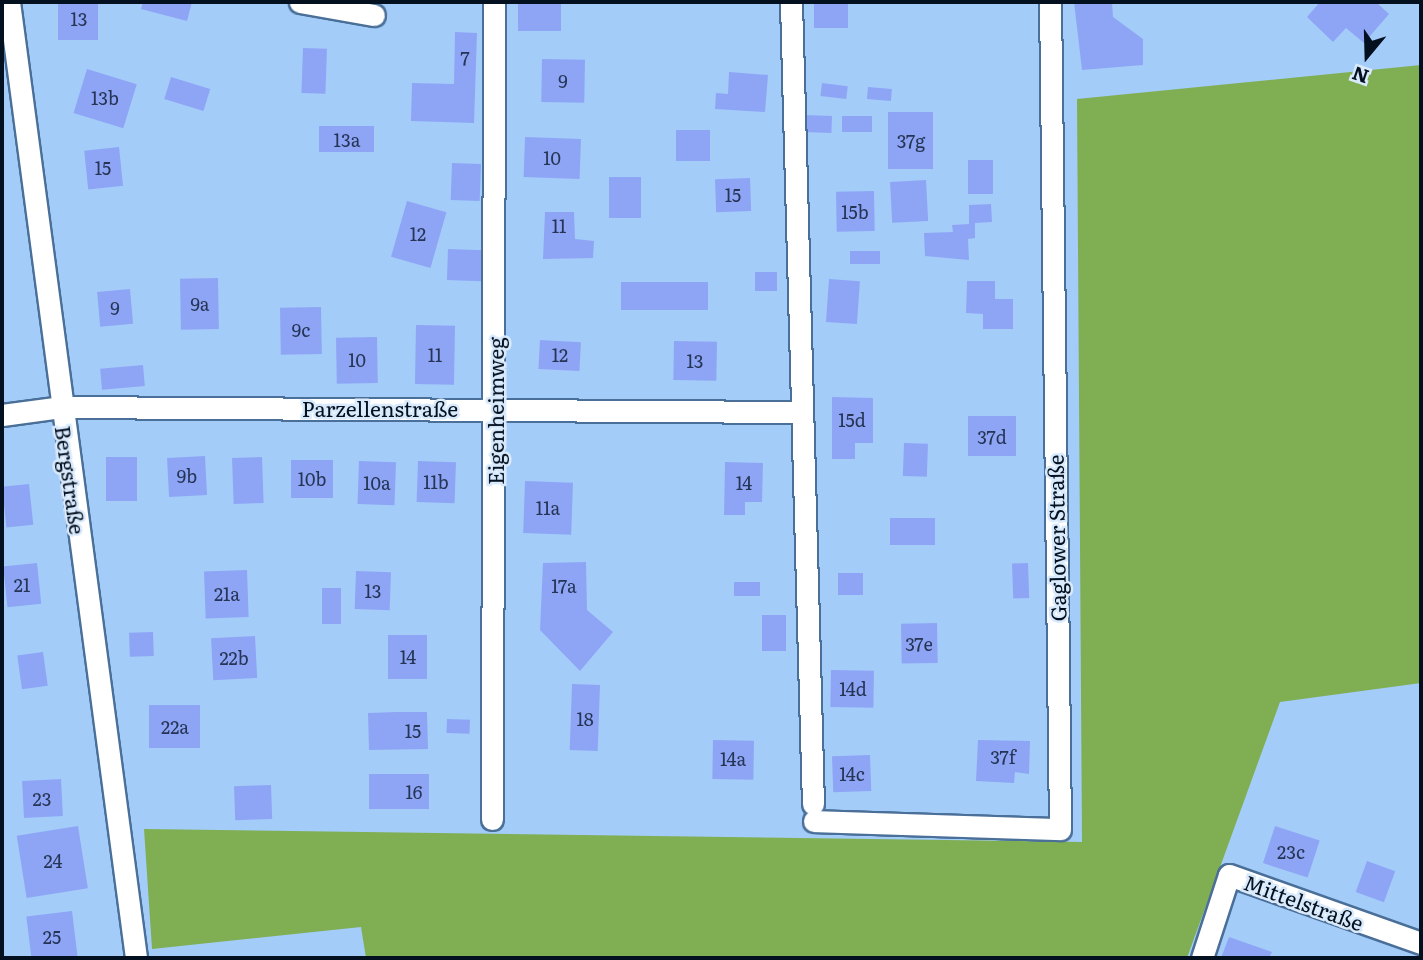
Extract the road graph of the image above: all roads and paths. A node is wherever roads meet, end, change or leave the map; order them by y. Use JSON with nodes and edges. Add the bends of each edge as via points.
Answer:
{"nodes":[{"id":1,"x":9,"y":2,"type":"edge"},
{"id":2,"x":300,"y":2,"type":"edge"},
{"id":3,"x":494,"y":2,"type":"edge"},
{"id":4,"x":791,"y":2,"type":"edge"},
{"id":5,"x":1049,"y":2,"type":"edge"},
{"id":6,"x":374,"y":15,"type":"dead end"},
{"id":7,"x":62,"y":407,"type":"junction"},
{"id":8,"x":496,"y":409,"type":"junction"},
{"id":9,"x":801,"y":412,"type":"junction"},
{"id":10,"x":2,"y":415,"type":"edge"},
{"id":11,"x":492,"y":819,"type":"dead end"},
{"id":12,"x":1421,"y":943,"type":"edge"},
{"id":13,"x":136,"y":958,"type":"edge"},
{"id":14,"x":1202,"y":958,"type":"edge"}],
"edges":[{"from":1,"to":7,"type":"street","name":"Bergstraße"},
{"from":2,"to":6,"type":"street"},
{"from":3,"to":8,"type":"street","name":"Eigenheimweg"},
{"from":4,"to":9,"type":"street"},
{"from":5,"to":9,"type":"street","name":"Gaglower Straße","via":[[1059,829],[814,813]]},
{"from":7,"to":8,"type":"street","name":"Parzellenstraße"},
{"from":7,"to":10,"type":"street","name":"Parzellenstraße"},
{"from":7,"to":13,"type":"street","name":"Bergstraße"},
{"from":8,"to":9,"type":"street","name":"Parzellenstraße"},
{"from":8,"to":11,"type":"street","name":"Eigenheimweg"},
{"from":12,"to":14,"type":"street","name":"Mittelstraße","via":[[1229,875]]}]}
